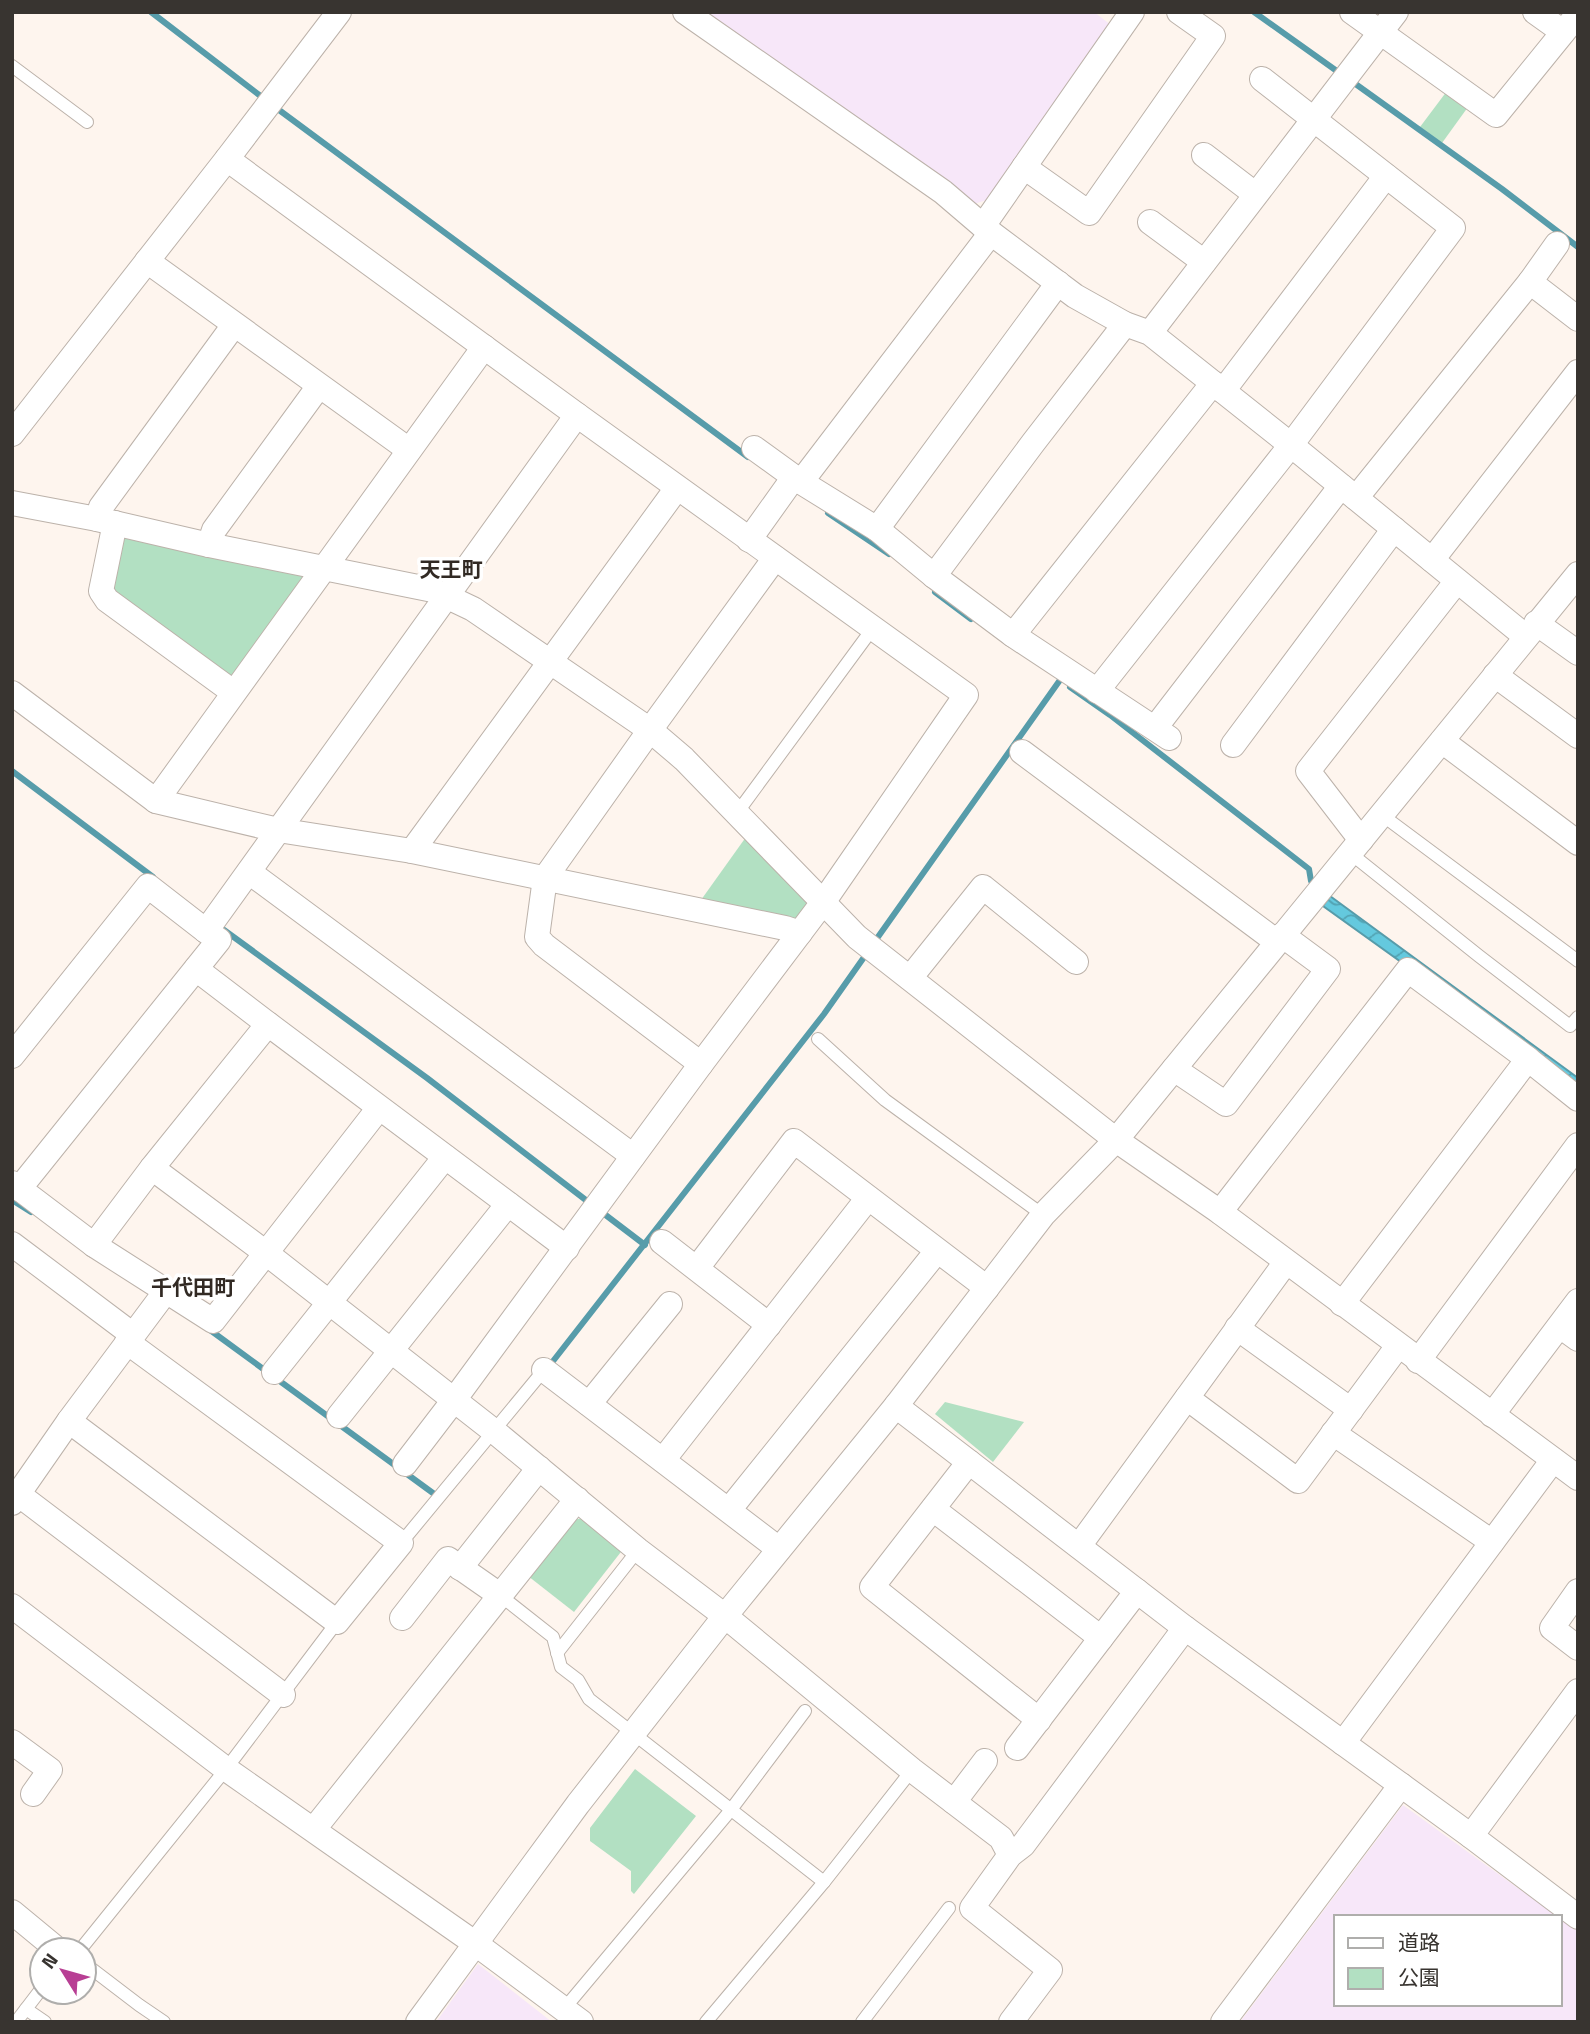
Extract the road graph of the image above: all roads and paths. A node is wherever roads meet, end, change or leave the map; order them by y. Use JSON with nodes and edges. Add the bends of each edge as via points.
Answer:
{"nodes":[{"id":1,"x":339,"y":12,"type":"edge"},
{"id":2,"x":685,"y":12,"type":"edge"},
{"id":3,"x":1132,"y":12,"type":"edge"},
{"id":4,"x":1180,"y":12,"type":"edge"},
{"id":5,"x":1352,"y":12,"type":"edge"},
{"id":6,"x":1396,"y":12,"type":"edge"},
{"id":7,"x":1535,"y":12,"type":"edge"},
{"id":8,"x":1571,"y":23,"type":"edge"},
{"id":9,"x":1380,"y":32,"type":"junction"},
{"id":10,"x":12,"y":66,"type":"edge"},
{"id":11,"x":1262,"y":79,"type":"dead end"},
{"id":12,"x":1313,"y":120,"type":"junction"},
{"id":13,"x":87,"y":122,"type":"dead end"},
{"id":14,"x":1204,"y":155,"type":"dead end"},
{"id":15,"x":227,"y":159,"type":"junction"},
{"id":16,"x":1024,"y":167,"type":"junction"},
{"id":17,"x":1386,"y":176,"type":"junction"},
{"id":18,"x":1255,"y":194,"type":"junction"},
{"id":19,"x":1150,"y":222,"type":"dead end"},
{"id":20,"x":987,"y":230,"type":"junction"},
{"id":21,"x":1557,"y":244,"type":"dead end"},
{"id":22,"x":146,"y":261,"type":"junction"},
{"id":23,"x":1204,"y":262,"type":"junction"},
{"id":24,"x":1530,"y":282,"type":"junction"},
{"id":25,"x":1058,"y":283,"type":"junction"},
{"id":26,"x":1578,"y":319,"type":"edge"},
{"id":27,"x":1125,"y":324,"type":"junction"},
{"id":28,"x":234,"y":325,"type":"junction"},
{"id":29,"x":1150,"y":333,"type":"junction"},
{"id":30,"x":484,"y":347,"type":"junction"},
{"id":31,"x":1578,"y":372,"type":"edge"},
{"id":32,"x":320,"y":386,"type":"junction"},
{"id":33,"x":1218,"y":387,"type":"junction"},
{"id":34,"x":577,"y":415,"type":"junction"},
{"id":35,"x":12,"y":434,"type":"edge"},
{"id":36,"x":1291,"y":445,"type":"junction"},
{"id":37,"x":754,"y":448,"type":"dead end"},
{"id":38,"x":409,"y":450,"type":"junction"},
{"id":39,"x":798,"y":479,"type":"junction"},
{"id":40,"x":677,"y":488,"type":"junction"},
{"id":41,"x":1348,"y":492,"type":"junction"},
{"id":42,"x":12,"y":503,"type":"edge"},
{"id":43,"x":106,"y":521,"type":"junction"},
{"id":44,"x":877,"y":529,"type":"junction"},
{"id":45,"x":1394,"y":529,"type":"junction"},
{"id":46,"x":749,"y":540,"type":"junction"},
{"id":47,"x":209,"y":545,"type":"junction"},
{"id":48,"x":775,"y":558,"type":"junction"},
{"id":49,"x":1432,"y":560,"type":"junction"},
{"id":50,"x":323,"y":568,"type":"junction"},
{"id":51,"x":1578,"y":574,"type":"edge"},
{"id":52,"x":934,"y":576,"type":"junction"},
{"id":53,"x":1457,"y":581,"type":"junction"},
{"id":54,"x":447,"y":597,"type":"junction"},
{"id":55,"x":873,"y":628,"type":"junction"},
{"id":56,"x":1531,"y":629,"type":"junction"},
{"id":57,"x":1013,"y":635,"type":"junction"},
{"id":58,"x":1578,"y":653,"type":"edge"},
{"id":59,"x":550,"y":663,"type":"junction"},
{"id":60,"x":1495,"y":675,"type":"junction"},
{"id":61,"x":1097,"y":691,"type":"junction"},
{"id":62,"x":233,"y":692,"type":"junction"},
{"id":63,"x":12,"y":693,"type":"edge"},
{"id":64,"x":650,"y":730,"type":"junction"},
{"id":65,"x":1578,"y":736,"type":"edge"},
{"id":66,"x":1442,"y":741,"type":"junction"},
{"id":67,"x":1233,"y":745,"type":"dead end"},
{"id":68,"x":1022,"y":752,"type":"dead end"},
{"id":69,"x":156,"y":801,"type":"junction"},
{"id":70,"x":737,"y":813,"type":"junction"},
{"id":71,"x":1381,"y":815,"type":"junction"},
{"id":72,"x":278,"y":830,"type":"junction"},
{"id":73,"x":1578,"y":843,"type":"edge"},
{"id":74,"x":1356,"y":847,"type":"junction"},
{"id":75,"x":412,"y":851,"type":"junction"},
{"id":76,"x":249,"y":872,"type":"junction"},
{"id":77,"x":545,"y":878,"type":"junction"},
{"id":78,"x":824,"y":901,"type":"junction"},
{"id":79,"x":205,"y":931,"type":"junction"},
{"id":80,"x":800,"y":933,"type":"junction"},
{"id":81,"x":1280,"y":938,"type":"junction"},
{"id":82,"x":1578,"y":961,"type":"edge"},
{"id":83,"x":1076,"y":962,"type":"dead end"},
{"id":84,"x":197,"y":969,"type":"junction"},
{"id":85,"x":910,"y":978,"type":"junction"},
{"id":86,"x":1578,"y":1017,"type":"edge"},
{"id":87,"x":268,"y":1024,"type":"junction"},
{"id":88,"x":818,"y":1039,"type":"dead end"},
{"id":89,"x":12,"y":1056,"type":"edge"},
{"id":90,"x":1528,"y":1059,"type":"junction"},
{"id":91,"x":701,"y":1064,"type":"junction"},
{"id":92,"x":1174,"y":1069,"type":"junction"},
{"id":93,"x":1578,"y":1099,"type":"edge"},
{"id":94,"x":379,"y":1108,"type":"junction"},
{"id":95,"x":1116,"y":1140,"type":"junction"},
{"id":96,"x":1578,"y":1145,"type":"edge"},
{"id":97,"x":633,"y":1156,"type":"junction"},
{"id":98,"x":445,"y":1157,"type":"junction"},
{"id":99,"x":152,"y":1168,"type":"junction"},
{"id":100,"x":16,"y":1186,"type":"edge"},
{"id":101,"x":868,"y":1198,"type":"junction"},
{"id":102,"x":508,"y":1204,"type":"junction"},
{"id":103,"x":1220,"y":1212,"type":"junction"},
{"id":104,"x":1043,"y":1215,"type":"junction"},
{"id":105,"x":662,"y":1241,"type":"dead end"},
{"id":106,"x":12,"y":1244,"type":"edge"},
{"id":107,"x":94,"y":1245,"type":"junction"},
{"id":108,"x":567,"y":1248,"type":"junction"},
{"id":109,"x":937,"y":1251,"type":"junction"},
{"id":110,"x":266,"y":1253,"type":"junction"},
{"id":111,"x":1286,"y":1262,"type":"junction"},
{"id":112,"x":697,"y":1268,"type":"junction"},
{"id":113,"x":987,"y":1288,"type":"junction"},
{"id":114,"x":166,"y":1291,"type":"junction"},
{"id":115,"x":1578,"y":1301,"type":"edge"},
{"id":116,"x":330,"y":1303,"type":"junction"},
{"id":117,"x":670,"y":1304,"type":"dead end"},
{"id":118,"x":1342,"y":1304,"type":"junction"},
{"id":119,"x":769,"y":1325,"type":"junction"},
{"id":120,"x":1237,"y":1328,"type":"junction"},
{"id":121,"x":1569,"y":1332,"type":"edge"},
{"id":122,"x":130,"y":1339,"type":"junction"},
{"id":123,"x":391,"y":1352,"type":"junction"},
{"id":124,"x":1408,"y":1353,"type":"junction"},
{"id":125,"x":544,"y":1370,"type":"joint"},
{"id":126,"x":274,"y":1372,"type":"dead end"},
{"id":127,"x":1186,"y":1398,"type":"junction"},
{"id":128,"x":454,"y":1400,"type":"junction"},
{"id":129,"x":590,"y":1404,"type":"junction"},
{"id":130,"x":896,"y":1406,"type":"junction"},
{"id":131,"x":1351,"y":1410,"type":"junction"},
{"id":132,"x":1492,"y":1415,"type":"junction"},
{"id":133,"x":339,"y":1416,"type":"dead end"},
{"id":134,"x":69,"y":1421,"type":"junction"},
{"id":135,"x":495,"y":1432,"type":"junction"},
{"id":136,"x":1334,"y":1433,"type":"junction"},
{"id":137,"x":663,"y":1460,"type":"junction"},
{"id":138,"x":1553,"y":1460,"type":"junction"},
{"id":139,"x":969,"y":1462,"type":"junction"},
{"id":140,"x":405,"y":1464,"type":"dead end"},
{"id":141,"x":540,"y":1468,"type":"junction"},
{"id":142,"x":1578,"y":1478,"type":"edge"},
{"id":143,"x":15,"y":1499,"type":"edge"},
{"id":144,"x":577,"y":1499,"type":"junction"},
{"id":145,"x":933,"y":1509,"type":"junction"},
{"id":146,"x":729,"y":1510,"type":"junction"},
{"id":147,"x":1492,"y":1542,"type":"junction"},
{"id":148,"x":401,"y":1543,"type":"junction"},
{"id":149,"x":1079,"y":1546,"type":"junction"},
{"id":150,"x":779,"y":1549,"type":"junction"},
{"id":151,"x":638,"y":1550,"type":"junction"},
{"id":152,"x":460,"y":1568,"type":"junction"},
{"id":153,"x":1137,"y":1591,"type":"junction"},
{"id":154,"x":1578,"y":1591,"type":"edge"},
{"id":155,"x":501,"y":1596,"type":"junction"},
{"id":156,"x":12,"y":1606,"type":"edge"},
{"id":157,"x":725,"y":1616,"type":"junction"},
{"id":158,"x":402,"y":1618,"type":"dead end"},
{"id":159,"x":337,"y":1622,"type":"junction"},
{"id":160,"x":1185,"y":1628,"type":"junction"},
{"id":161,"x":1101,"y":1638,"type":"junction"},
{"id":162,"x":1578,"y":1648,"type":"edge"},
{"id":163,"x":557,"y":1653,"type":"junction"},
{"id":164,"x":1578,"y":1691,"type":"edge"},
{"id":165,"x":283,"y":1695,"type":"junction"},
{"id":166,"x":805,"y":1711,"type":"dead end"},
{"id":167,"x":1039,"y":1720,"type":"junction"},
{"id":168,"x":633,"y":1734,"type":"junction"},
{"id":169,"x":12,"y":1742,"type":"edge"},
{"id":170,"x":1343,"y":1743,"type":"junction"},
{"id":171,"x":1017,"y":1748,"type":"dead end"},
{"id":172,"x":985,"y":1761,"type":"dead end"},
{"id":173,"x":226,"y":1769,"type":"junction"},
{"id":174,"x":912,"y":1770,"type":"junction"},
{"id":175,"x":1401,"y":1785,"type":"junction"},
{"id":176,"x":33,"y":1794,"type":"dead end"},
{"id":177,"x":954,"y":1802,"type":"junction"},
{"id":178,"x":730,"y":1811,"type":"junction"},
{"id":179,"x":314,"y":1829,"type":"junction"},
{"id":180,"x":1471,"y":1836,"type":"junction"},
{"id":181,"x":1010,"y":1855,"type":"junction"},
{"id":182,"x":824,"y":1882,"type":"junction"},
{"id":183,"x":949,"y":1908,"type":"dead end"},
{"id":184,"x":12,"y":1912,"type":"edge"},
{"id":185,"x":1578,"y":1917,"type":"edge"},
{"id":186,"x":41,"y":1936,"type":"edge"},
{"id":187,"x":91,"y":1936,"type":"edge"},
{"id":188,"x":476,"y":1944,"type":"junction"},
{"id":189,"x":98,"y":1974,"type":"edge"},
{"id":190,"x":28,"y":2006,"type":"edge"},
{"id":191,"x":26,"y":2009,"type":"junction"},
{"id":192,"x":572,"y":2015,"type":"edge"},
{"id":193,"x":16,"y":2022,"type":"edge"},
{"id":194,"x":45,"y":2022,"type":"edge"},
{"id":195,"x":164,"y":2022,"type":"edge"},
{"id":196,"x":418,"y":2022,"type":"edge"},
{"id":197,"x":706,"y":2022,"type":"edge"},
{"id":198,"x":862,"y":2022,"type":"edge"},
{"id":199,"x":1011,"y":2022,"type":"edge"},
{"id":200,"x":1223,"y":2022,"type":"edge"}],
"edges":[{"from":1,"to":15,"type":"street"},
{"from":2,"to":20,"type":"street","via":[[943,192]]},
{"from":3,"to":16,"type":"street"},
{"from":4,"to":16,"type":"street","via":[[1213,36],[1089,213]]},
{"from":5,"to":9,"type":"street"},
{"from":6,"to":9,"type":"street"},
{"from":7,"to":8,"type":"street"},
{"from":8,"to":9,"type":"street","via":[[1496,115]]},
{"from":9,"to":12,"type":"street"},
{"from":10,"to":13,"type":"lane"},
{"from":11,"to":12,"type":"street"},
{"from":12,"to":17,"type":"street"},
{"from":12,"to":18,"type":"street"},
{"from":14,"to":18,"type":"street"},
{"from":15,"to":22,"type":"street"},
{"from":15,"to":30,"type":"street"},
{"from":16,"to":20,"type":"street"},
{"from":17,"to":33,"type":"street"},
{"from":17,"to":36,"type":"street","via":[[1452,228]]},
{"from":18,"to":23,"type":"street"},
{"from":19,"to":23,"type":"street"},
{"from":20,"to":25,"type":"street"},
{"from":20,"to":39,"type":"street"},
{"from":21,"to":24,"type":"street"},
{"from":22,"to":28,"type":"street"},
{"from":22,"to":35,"type":"street"},
{"from":23,"to":29,"type":"street"},
{"from":24,"to":26,"type":"street"},
{"from":24,"to":41,"type":"street"},
{"from":25,"to":27,"type":"street"},
{"from":25,"to":44,"type":"street"},
{"from":27,"to":29,"type":"street"},
{"from":27,"to":52,"type":"street"},
{"from":28,"to":32,"type":"street"},
{"from":28,"to":43,"type":"street","via":[[101,507]]},
{"from":29,"to":33,"type":"street"},
{"from":30,"to":34,"type":"street"},
{"from":30,"to":38,"type":"street"},
{"from":31,"to":49,"type":"street"},
{"from":32,"to":38,"type":"street"},
{"from":32,"to":47,"type":"street","via":[[214,530]]},
{"from":33,"to":36,"type":"street"},
{"from":33,"to":57,"type":"street"},
{"from":34,"to":40,"type":"street"},
{"from":34,"to":54,"type":"street"},
{"from":36,"to":41,"type":"street"},
{"from":36,"to":61,"type":"street"},
{"from":37,"to":39,"type":"street"},
{"from":38,"to":50,"type":"street"},
{"from":39,"to":44,"type":"street"},
{"from":39,"to":46,"type":"street"},
{"from":40,"to":46,"type":"street"},
{"from":40,"to":59,"type":"street"},
{"from":41,"to":45,"type":"street"},
{"from":41,"to":61,"type":"street","via":[[1162,733]]},
{"from":42,"to":43,"type":"street"},
{"from":43,"to":47,"type":"street"},
{"from":43,"to":62,"type":"street","via":[[101,591],[107,600]]},
{"from":44,"to":52,"type":"street"},
{"from":45,"to":49,"type":"street"},
{"from":45,"to":67,"type":"street"},
{"from":46,"to":48,"type":"street"},
{"from":47,"to":50,"type":"street"},
{"from":48,"to":55,"type":"street"},
{"from":48,"to":64,"type":"street"},
{"from":49,"to":53,"type":"street"},
{"from":50,"to":54,"type":"street","via":[[433,590]]},
{"from":50,"to":62,"type":"street"},
{"from":51,"to":56,"type":"street"},
{"from":52,"to":57,"type":"street"},
{"from":53,"to":56,"type":"street"},
{"from":53,"to":74,"type":"street","via":[[1308,771]]},
{"from":54,"to":59,"type":"street","via":[[473,608]]},
{"from":54,"to":72,"type":"street"},
{"from":55,"to":70,"type":"lane"},
{"from":55,"to":78,"type":"street","via":[[966,695]]},
{"from":56,"to":58,"type":"street"},
{"from":56,"to":60,"type":"street"},
{"from":57,"to":61,"type":"street"},
{"from":59,"to":64,"type":"street"},
{"from":59,"to":75,"type":"street"},
{"from":60,"to":65,"type":"street"},
{"from":60,"to":66,"type":"street"},
{"from":62,"to":69,"type":"street"},
{"from":63,"to":69,"type":"street"},
{"from":64,"to":70,"type":"street"},
{"from":64,"to":77,"type":"street"},
{"from":66,"to":71,"type":"street"},
{"from":66,"to":73,"type":"street"},
{"from":68,"to":81,"type":"street"},
{"from":69,"to":72,"type":"street"},
{"from":70,"to":78,"type":"street"},
{"from":71,"to":74,"type":"street"},
{"from":71,"to":82,"type":"lane"},
{"from":72,"to":75,"type":"street"},
{"from":72,"to":76,"type":"street"},
{"from":74,"to":81,"type":"street"},
{"from":74,"to":86,"type":"lane","via":[[1479,956],[1570,1026]]},
{"from":75,"to":77,"type":"street"},
{"from":76,"to":79,"type":"street"},
{"from":76,"to":97,"type":"street"},
{"from":77,"to":80,"type":"street"},
{"from":77,"to":91,"type":"street","via":[[537,937]]},
{"from":78,"to":80,"type":"street"},
{"from":78,"to":85,"type":"street","via":[[857,937]]},
{"from":79,"to":84,"type":"street","via":[[219,940]]},
{"from":79,"to":89,"type":"street","via":[[148,886]]},
{"from":80,"to":91,"type":"street"},
{"from":81,"to":92,"type":"street"},
{"from":81,"to":92,"type":"street","via":[[1328,969],[1226,1104]]},
{"from":83,"to":85,"type":"street","via":[[983,887]]},
{"from":84,"to":87,"type":"street"},
{"from":84,"to":100,"type":"street"},
{"from":85,"to":95,"type":"street"},
{"from":87,"to":94,"type":"street"},
{"from":87,"to":99,"type":"street"},
{"from":88,"to":104,"type":"lane","via":[[885,1100]]},
{"from":90,"to":93,"type":"street"},
{"from":90,"to":103,"type":"street","via":[[1408,970]]},
{"from":90,"to":118,"type":"street"},
{"from":91,"to":97,"type":"street"},
{"from":92,"to":95,"type":"street"},
{"from":94,"to":98,"type":"street"},
{"from":94,"to":110,"type":"street"},
{"from":95,"to":103,"type":"street"},
{"from":95,"to":104,"type":"street"},
{"from":96,"to":124,"type":"street"},
{"from":97,"to":108,"type":"street"},
{"from":98,"to":102,"type":"street"},
{"from":98,"to":116,"type":"street"},
{"from":99,"to":107,"type":"street"},
{"from":99,"to":110,"type":"street"},
{"from":100,"to":107,"type":"street"},
{"from":101,"to":109,"type":"street"},
{"from":101,"to":112,"type":"street","via":[[794,1141]]},
{"from":101,"to":119,"type":"street"},
{"from":102,"to":108,"type":"street"},
{"from":102,"to":123,"type":"street"},
{"from":103,"to":111,"type":"street"},
{"from":104,"to":113,"type":"street"},
{"from":105,"to":112,"type":"street"},
{"from":106,"to":122,"type":"street"},
{"from":107,"to":114,"type":"street"},
{"from":108,"to":128,"type":"street"},
{"from":109,"to":113,"type":"street"},
{"from":109,"to":146,"type":"street"},
{"from":110,"to":114,"type":"street","via":[[213,1321]]},
{"from":110,"to":116,"type":"street"},
{"from":111,"to":118,"type":"street"},
{"from":111,"to":120,"type":"street"},
{"from":112,"to":119,"type":"street"},
{"from":113,"to":130,"type":"street"},
{"from":114,"to":122,"type":"street"},
{"from":115,"to":121,"type":"street"},
{"from":116,"to":123,"type":"street"},
{"from":116,"to":126,"type":"street"},
{"from":117,"to":129,"type":"street"},
{"from":118,"to":124,"type":"street"},
{"from":119,"to":137,"type":"street"},
{"from":120,"to":127,"type":"street"},
{"from":120,"to":131,"type":"street"},
{"from":121,"to":132,"type":"street"},
{"from":122,"to":134,"type":"street"},
{"from":122,"to":148,"type":"street"},
{"from":123,"to":128,"type":"street"},
{"from":123,"to":133,"type":"street"},
{"from":124,"to":131,"type":"street"},
{"from":124,"to":132,"type":"street"},
{"from":125,"to":129,"type":"street"},
{"from":125,"to":135,"type":"lane"},
{"from":127,"to":136,"type":"street","via":[[1298,1481]]},
{"from":127,"to":149,"type":"street"},
{"from":128,"to":135,"type":"street"},
{"from":128,"to":140,"type":"street"},
{"from":129,"to":137,"type":"street"},
{"from":130,"to":139,"type":"street"},
{"from":130,"to":150,"type":"street"},
{"from":131,"to":136,"type":"street"},
{"from":132,"to":138,"type":"street"},
{"from":134,"to":143,"type":"street"},
{"from":134,"to":159,"type":"street"},
{"from":135,"to":141,"type":"street"},
{"from":135,"to":148,"type":"lane"},
{"from":136,"to":147,"type":"street"},
{"from":137,"to":146,"type":"street"},
{"from":138,"to":142,"type":"street"},
{"from":138,"to":147,"type":"street"},
{"from":139,"to":145,"type":"street"},
{"from":139,"to":149,"type":"street"},
{"from":141,"to":144,"type":"street"},
{"from":141,"to":152,"type":"street"},
{"from":143,"to":165,"type":"street"},
{"from":144,"to":151,"type":"street"},
{"from":144,"to":155,"type":"street"},
{"from":145,"to":161,"type":"street"},
{"from":145,"to":167,"type":"street","via":[[872,1587]]},
{"from":146,"to":150,"type":"street"},
{"from":147,"to":170,"type":"street"},
{"from":148,"to":159,"type":"street"},
{"from":149,"to":153,"type":"street"},
{"from":150,"to":157,"type":"street"},
{"from":151,"to":157,"type":"street"},
{"from":151,"to":163,"type":"lane"},
{"from":152,"to":155,"type":"street"},
{"from":152,"to":158,"type":"street","via":[[448,1559]]},
{"from":153,"to":160,"type":"street"},
{"from":153,"to":161,"type":"street"},
{"from":154,"to":162,"type":"street","via":[[1552,1628]]},
{"from":155,"to":163,"type":"lane","via":[[553,1637]]},
{"from":155,"to":179,"type":"street"},
{"from":156,"to":173,"type":"street"},
{"from":157,"to":168,"type":"street"},
{"from":157,"to":174,"type":"street"},
{"from":159,"to":165,"type":"lane"},
{"from":160,"to":170,"type":"street"},
{"from":160,"to":181,"type":"street","via":[[1023,1845]]},
{"from":161,"to":167,"type":"street"},
{"from":163,"to":168,"type":"lane","via":[[561,1667],[578,1680],[589,1699]]},
{"from":164,"to":180,"type":"street"},
{"from":165,"to":173,"type":"lane"},
{"from":166,"to":178,"type":"lane"},
{"from":167,"to":171,"type":"street"},
{"from":168,"to":178,"type":"lane"},
{"from":168,"to":188,"type":"street"},
{"from":169,"to":176,"type":"street","via":[[50,1770]]},
{"from":170,"to":175,"type":"street"},
{"from":172,"to":177,"type":"street"},
{"from":173,"to":179,"type":"street"},
{"from":173,"to":187,"type":"lane"},
{"from":174,"to":177,"type":"street"},
{"from":174,"to":182,"type":"lane"},
{"from":175,"to":180,"type":"street"},
{"from":175,"to":200,"type":"street"},
{"from":177,"to":181,"type":"street","via":[[1001,1838]]},
{"from":178,"to":182,"type":"lane"},
{"from":178,"to":192,"type":"lane"},
{"from":179,"to":188,"type":"street"},
{"from":180,"to":185,"type":"street"},
{"from":181,"to":199,"type":"street","via":[[972,1908],[1050,1970]]},
{"from":182,"to":197,"type":"lane"},
{"from":183,"to":198,"type":"lane"},
{"from":184,"to":186,"type":"street"},
{"from":188,"to":192,"type":"street"},
{"from":188,"to":196,"type":"street"},
{"from":189,"to":195,"type":"lane"},
{"from":190,"to":191,"type":"lane"},
{"from":191,"to":193,"type":"lane"},
{"from":191,"to":194,"type":"lane"}]}
